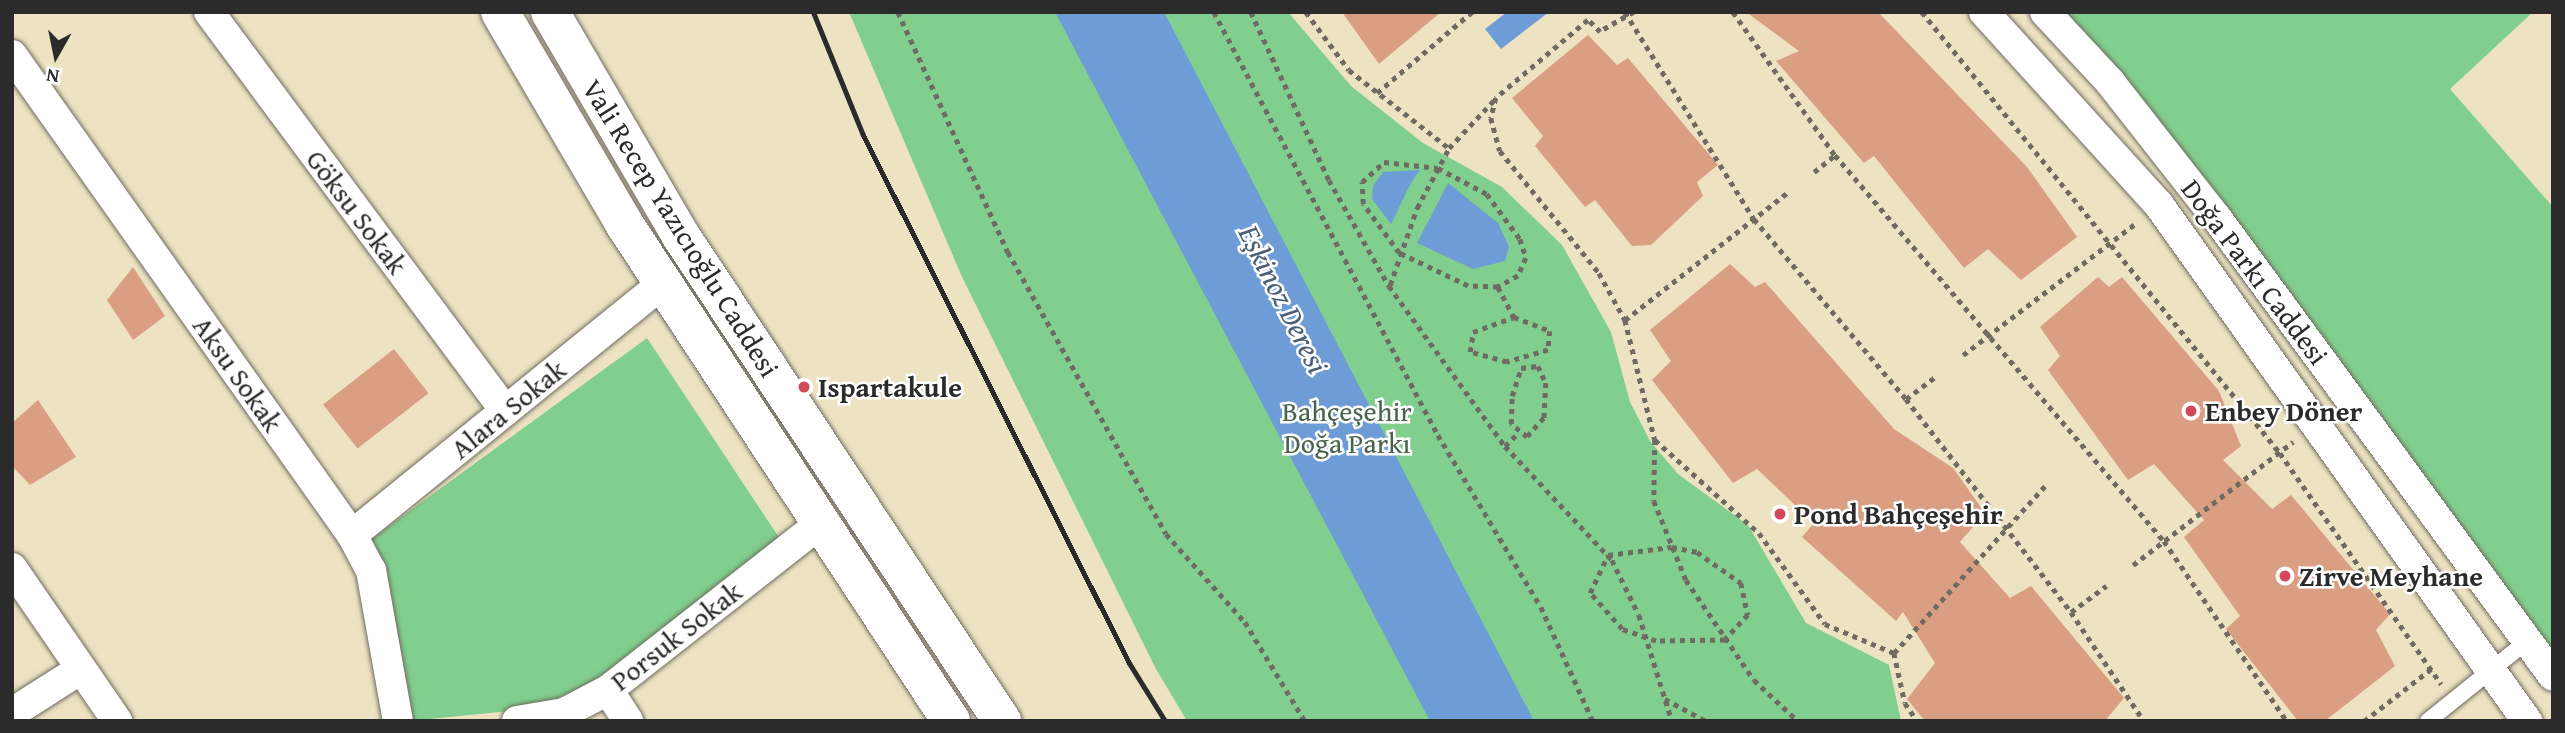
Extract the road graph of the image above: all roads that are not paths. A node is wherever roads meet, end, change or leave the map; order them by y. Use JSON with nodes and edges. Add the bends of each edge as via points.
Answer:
{"nodes":[{"id":1,"x":209,"y":12,"type":"edge"},
{"id":2,"x":500,"y":12,"type":"edge"},
{"id":3,"x":550,"y":12,"type":"edge"},
{"id":4,"x":1983,"y":12,"type":"edge"},
{"id":5,"x":2045,"y":12,"type":"edge"},
{"id":6,"x":12,"y":55,"type":"edge"},
{"id":7,"x":663,"y":283,"type":"junction"},
{"id":8,"x":505,"y":411,"type":"junction"},
{"id":9,"x":821,"y":523,"type":"junction"},
{"id":10,"x":352,"y":535,"type":"junction"},
{"id":11,"x":12,"y":568,"type":"edge"},
{"id":12,"x":2526,"y":642,"type":"junction"},
{"id":13,"x":81,"y":668,"type":"junction"},
{"id":14,"x":2489,"y":671,"type":"junction"},
{"id":15,"x":2553,"y":676,"type":"edge"},
{"id":16,"x":608,"y":690,"type":"junction"},
{"id":17,"x":12,"y":713,"type":"edge"},
{"id":18,"x":117,"y":721,"type":"edge"},
{"id":19,"x":398,"y":721,"type":"edge"},
{"id":20,"x":517,"y":721,"type":"edge"},
{"id":21,"x":628,"y":721,"type":"edge"},
{"id":22,"x":951,"y":721,"type":"edge"},
{"id":23,"x":1002,"y":721,"type":"edge"},
{"id":24,"x":2428,"y":721,"type":"edge"},
{"id":25,"x":2527,"y":721,"type":"edge"}],
"edges":[{"from":1,"to":8,"type":"street","name":"Göksu Sokak"},
{"from":2,"to":7,"type":"main road","name":"Vali Recep Yazıcıoğlu Caddesi"},
{"from":3,"to":23,"type":"main road","name":"Vali Recep Yazıcıoğlu Caddesi","via":[[681,236]]},
{"from":4,"to":14,"type":"street","via":[[2159,205]]},
{"from":5,"to":12,"type":"street","name":"Doğa Parkı Caddesi","via":[[2216,217]]},
{"from":6,"to":10,"type":"street","name":"Aksu Sokak"},
{"from":7,"to":8,"type":"street","name":"Alara Sokak"},
{"from":7,"to":9,"type":"main road","name":"Vali Recep Yazıcıoğlu Caddesi"},
{"from":8,"to":10,"type":"street","name":"Alara Sokak"},
{"from":9,"to":16,"type":"street","name":"Porsuk Sokak"},
{"from":9,"to":22,"type":"main road","name":"Vali Recep Yazıcıoğlu Caddesi"},
{"from":10,"to":19,"type":"street","name":"Aksu Sokak","via":[[371,570]]},
{"from":11,"to":13,"type":"street"},
{"from":12,"to":14,"type":"lane"},
{"from":12,"to":15,"type":"street","name":"Doğa Parkı Caddesi"},
{"from":13,"to":17,"type":"street"},
{"from":13,"to":18,"type":"street"},
{"from":14,"to":24,"type":"lane"},
{"from":14,"to":25,"type":"street"},
{"from":16,"to":20,"type":"street","name":"Porsuk Sokak","via":[[564,713]]},
{"from":16,"to":21,"type":"street"}]}
